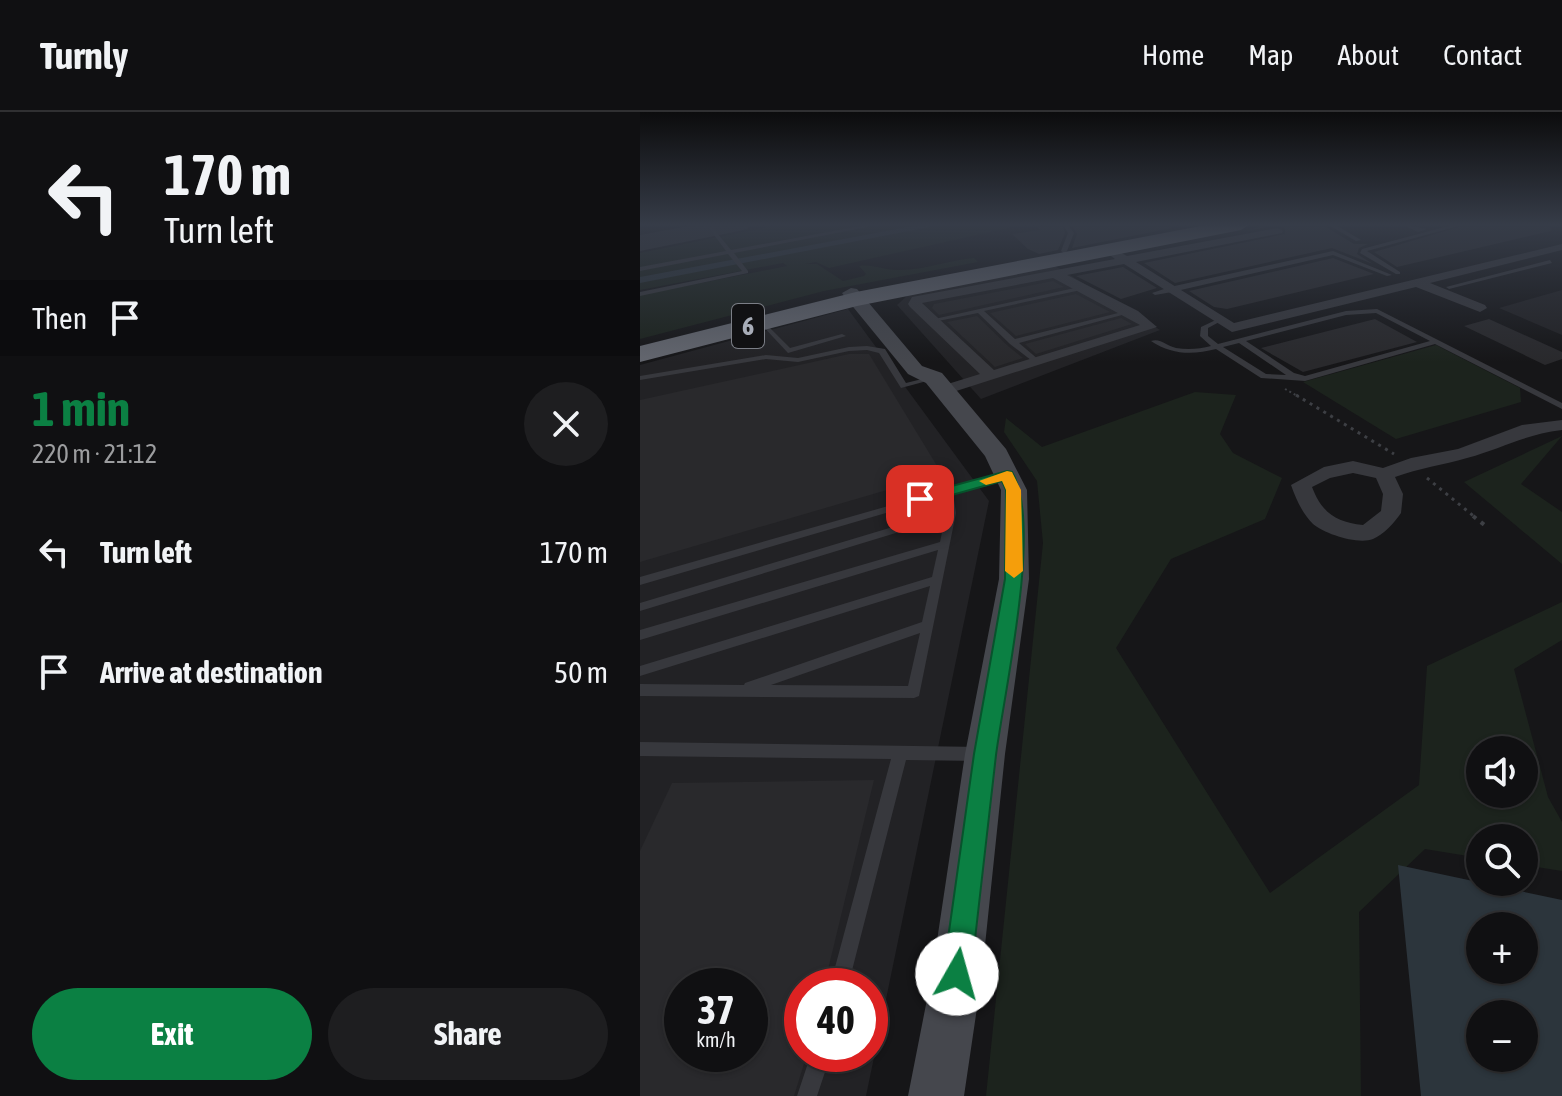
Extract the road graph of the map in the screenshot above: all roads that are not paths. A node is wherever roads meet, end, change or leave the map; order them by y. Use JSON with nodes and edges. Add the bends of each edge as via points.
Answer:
{"nodes":[{"id":1,"x":746,"y":270,"type":"edge"},
{"id":2,"x":964,"y":270,"type":"edge"},
{"id":3,"x":1015,"y":270,"type":"edge"},
{"id":4,"x":1068,"y":270,"type":"edge"},
{"id":5,"x":1141,"y":270,"type":"edge"},
{"id":6,"x":1257,"y":270,"type":"edge"},
{"id":7,"x":1382,"y":270,"type":"edge"},
{"id":8,"x":1388,"y":270,"type":"edge"},
{"id":9,"x":1411,"y":270,"type":"edge"},
{"id":10,"x":1471,"y":270,"type":"edge"},
{"id":11,"x":1491,"y":270,"type":"edge"},
{"id":12,"x":1513,"y":270,"type":"edge"},
{"id":13,"x":1056,"y":274,"type":"junction"},
{"id":14,"x":1394,"y":274,"type":"junction"},
{"id":15,"x":1502,"y":274,"type":"junction"},
{"id":16,"x":922,"y":278,"type":"junction"},
{"id":17,"x":1417,"y":283,"type":"junction"},
{"id":18,"x":1449,"y":287,"type":"dead end"},
{"id":19,"x":1079,"y":289,"type":"junction"},
{"id":20,"x":1171,"y":289,"type":"junction"},
{"id":21,"x":640,"y":291,"type":"edge"},
{"id":22,"x":1155,"y":293,"type":"dead end"},
{"id":23,"x":863,"y":294,"type":"junction"},
{"id":24,"x":1302,"y":296,"type":"dead end"},
{"id":25,"x":1327,"y":305,"type":"junction"},
{"id":26,"x":790,"y":308,"type":"junction"},
{"id":27,"x":1480,"y":308,"type":"dead end"},
{"id":28,"x":979,"y":310,"type":"junction"},
{"id":29,"x":1130,"y":312,"type":"junction"},
{"id":30,"x":1346,"y":313,"type":"junction"},
{"id":31,"x":933,"y":320,"type":"junction"},
{"id":32,"x":1224,"y":320,"type":"junction"},
{"id":33,"x":762,"y":322,"type":"junction"},
{"id":34,"x":1152,"y":334,"type":"junction"},
{"id":35,"x":842,"y":336,"type":"dead end"},
{"id":36,"x":1241,"y":341,"type":"junction"},
{"id":37,"x":1437,"y":341,"type":"junction"},
{"id":38,"x":1013,"y":342,"type":"junction"},
{"id":39,"x":640,"y":345,"type":"edge"},
{"id":40,"x":1219,"y":346,"type":"junction"},
{"id":41,"x":640,"y":354,"type":"edge"},
{"id":42,"x":1036,"y":362,"type":"junction"},
{"id":43,"x":991,"y":376,"type":"junction"},
{"id":44,"x":640,"y":378,"type":"edge"},
{"id":45,"x":1295,"y":378,"type":"junction"},
{"id":46,"x":939,"y":384,"type":"junction"},
{"id":47,"x":1562,"y":406,"type":"edge"},
{"id":48,"x":1562,"y":425,"type":"edge"},
{"id":49,"x":1384,"y":474,"type":"dead end"},
{"id":50,"x":1007,"y":475,"type":"junction"},
{"id":51,"x":948,"y":491,"type":"junction"},
{"id":52,"x":951,"y":513,"type":"junction"},
{"id":53,"x":945,"y":544,"type":"junction"},
{"id":54,"x":937,"y":580,"type":"junction"},
{"id":55,"x":640,"y":581,"type":"edge"},
{"id":56,"x":640,"y":607,"type":"edge"},
{"id":57,"x":928,"y":625,"type":"junction"},
{"id":58,"x":640,"y":635,"type":"edge"},
{"id":59,"x":640,"y":671,"type":"edge"},
{"id":60,"x":640,"y":690,"type":"edge"},
{"id":61,"x":738,"y":691,"type":"junction"},
{"id":62,"x":640,"y":749,"type":"edge"},
{"id":63,"x":900,"y":753,"type":"junction"},
{"id":64,"x":985,"y":754,"type":"junction"},
{"id":65,"x":844,"y":968,"type":"edge"},
{"id":66,"x":815,"y":1072,"type":"edge"},
{"id":67,"x":807,"y":1096,"type":"edge"},
{"id":68,"x":936,"y":1096,"type":"edge"}],
"edges":[{"from":1,"to":21,"type":"lane"},
{"from":2,"to":16,"type":"highway","number":"6"},
{"from":3,"to":23,"type":"highway","number":"6"},
{"from":4,"to":13,"type":"street"},
{"from":5,"to":20,"type":"street"},
{"from":6,"to":20,"type":"lane"},
{"from":7,"to":14,"type":"lane"},
{"from":8,"to":14,"type":"lane"},
{"from":9,"to":14,"type":"street"},
{"from":10,"to":17,"type":"street"},
{"from":11,"to":15,"type":"lane"},
{"from":12,"to":15,"type":"lane"},
{"from":13,"to":19,"type":"street"},
{"from":13,"to":31,"type":"street","via":[[917,300],[915,304]]},
{"from":14,"to":17,"type":"street"},
{"from":14,"to":24,"type":"street"},
{"from":15,"to":18,"type":"lane"},
{"from":16,"to":23,"type":"highway","number":"6"},
{"from":16,"to":26,"type":"highway"},
{"from":17,"to":25,"type":"street"},
{"from":17,"to":27,"type":"street"},
{"from":19,"to":28,"type":"lane"},
{"from":19,"to":29,"type":"street"},
{"from":20,"to":22,"type":"lane"},
{"from":20,"to":32,"type":"street"},
{"from":23,"to":26,"type":"highway","number":"6"},
{"from":23,"to":33,"type":"highway","number":"6"},
{"from":23,"to":46,"type":"street","via":[[915,370]]},
{"from":25,"to":30,"type":"lane"},
{"from":25,"to":32,"type":"street"},
{"from":26,"to":39,"type":"highway","number":"6"},
{"from":28,"to":31,"type":"lane"},
{"from":28,"to":38,"type":"lane"},
{"from":29,"to":34,"type":"street"},
{"from":29,"to":38,"type":"lane"},
{"from":30,"to":36,"type":"lane"},
{"from":30,"to":37,"type":"lane","via":[[1377,311]]},
{"from":31,"to":43,"type":"street"},
{"from":32,"to":40,"type":"lane","via":[[1209,324],[1204,332]]},
{"from":33,"to":35,"type":"lane","via":[[788,351]]},
{"from":33,"to":41,"type":"highway","number":"6"},
{"from":34,"to":40,"type":"lane","via":[[1184,351]]},
{"from":34,"to":42,"type":"street"},
{"from":36,"to":40,"type":"lane"},
{"from":36,"to":45,"type":"lane"},
{"from":37,"to":45,"type":"lane"},
{"from":37,"to":47,"type":"lane"},
{"from":38,"to":42,"type":"lane"},
{"from":40,"to":45,"type":"lane","via":[[1264,376]]},
{"from":42,"to":43,"type":"street"},
{"from":43,"to":46,"type":"street"},
{"from":44,"to":46,"type":"lane","via":[[705,365],[766,357],[798,360],[867,348],[882,351],[904,386]]},
{"from":46,"to":50,"type":"street","via":[[997,454]]},
{"from":48,"to":49,"type":"street","via":[[1528,429],[1462,454]]},
{"from":50,"to":51,"type":"lane"},
{"from":50,"to":64,"type":"street","via":[[1014,490],[1014,579]]},
{"from":51,"to":52,"type":"lane"},
{"from":51,"to":55,"type":"lane"},
{"from":52,"to":53,"type":"lane"},
{"from":52,"to":56,"type":"lane"},
{"from":53,"to":54,"type":"lane"},
{"from":53,"to":58,"type":"lane"},
{"from":54,"to":57,"type":"lane"},
{"from":54,"to":59,"type":"lane"},
{"from":57,"to":61,"type":"lane"},
{"from":57,"to":61,"type":"lane","via":[[914,692]]},
{"from":60,"to":61,"type":"lane"},
{"from":62,"to":63,"type":"lane"},
{"from":63,"to":64,"type":"lane"},
{"from":63,"to":65,"type":"lane"},
{"from":64,"to":68,"type":"street"},
{"from":66,"to":67,"type":"lane"}]}
